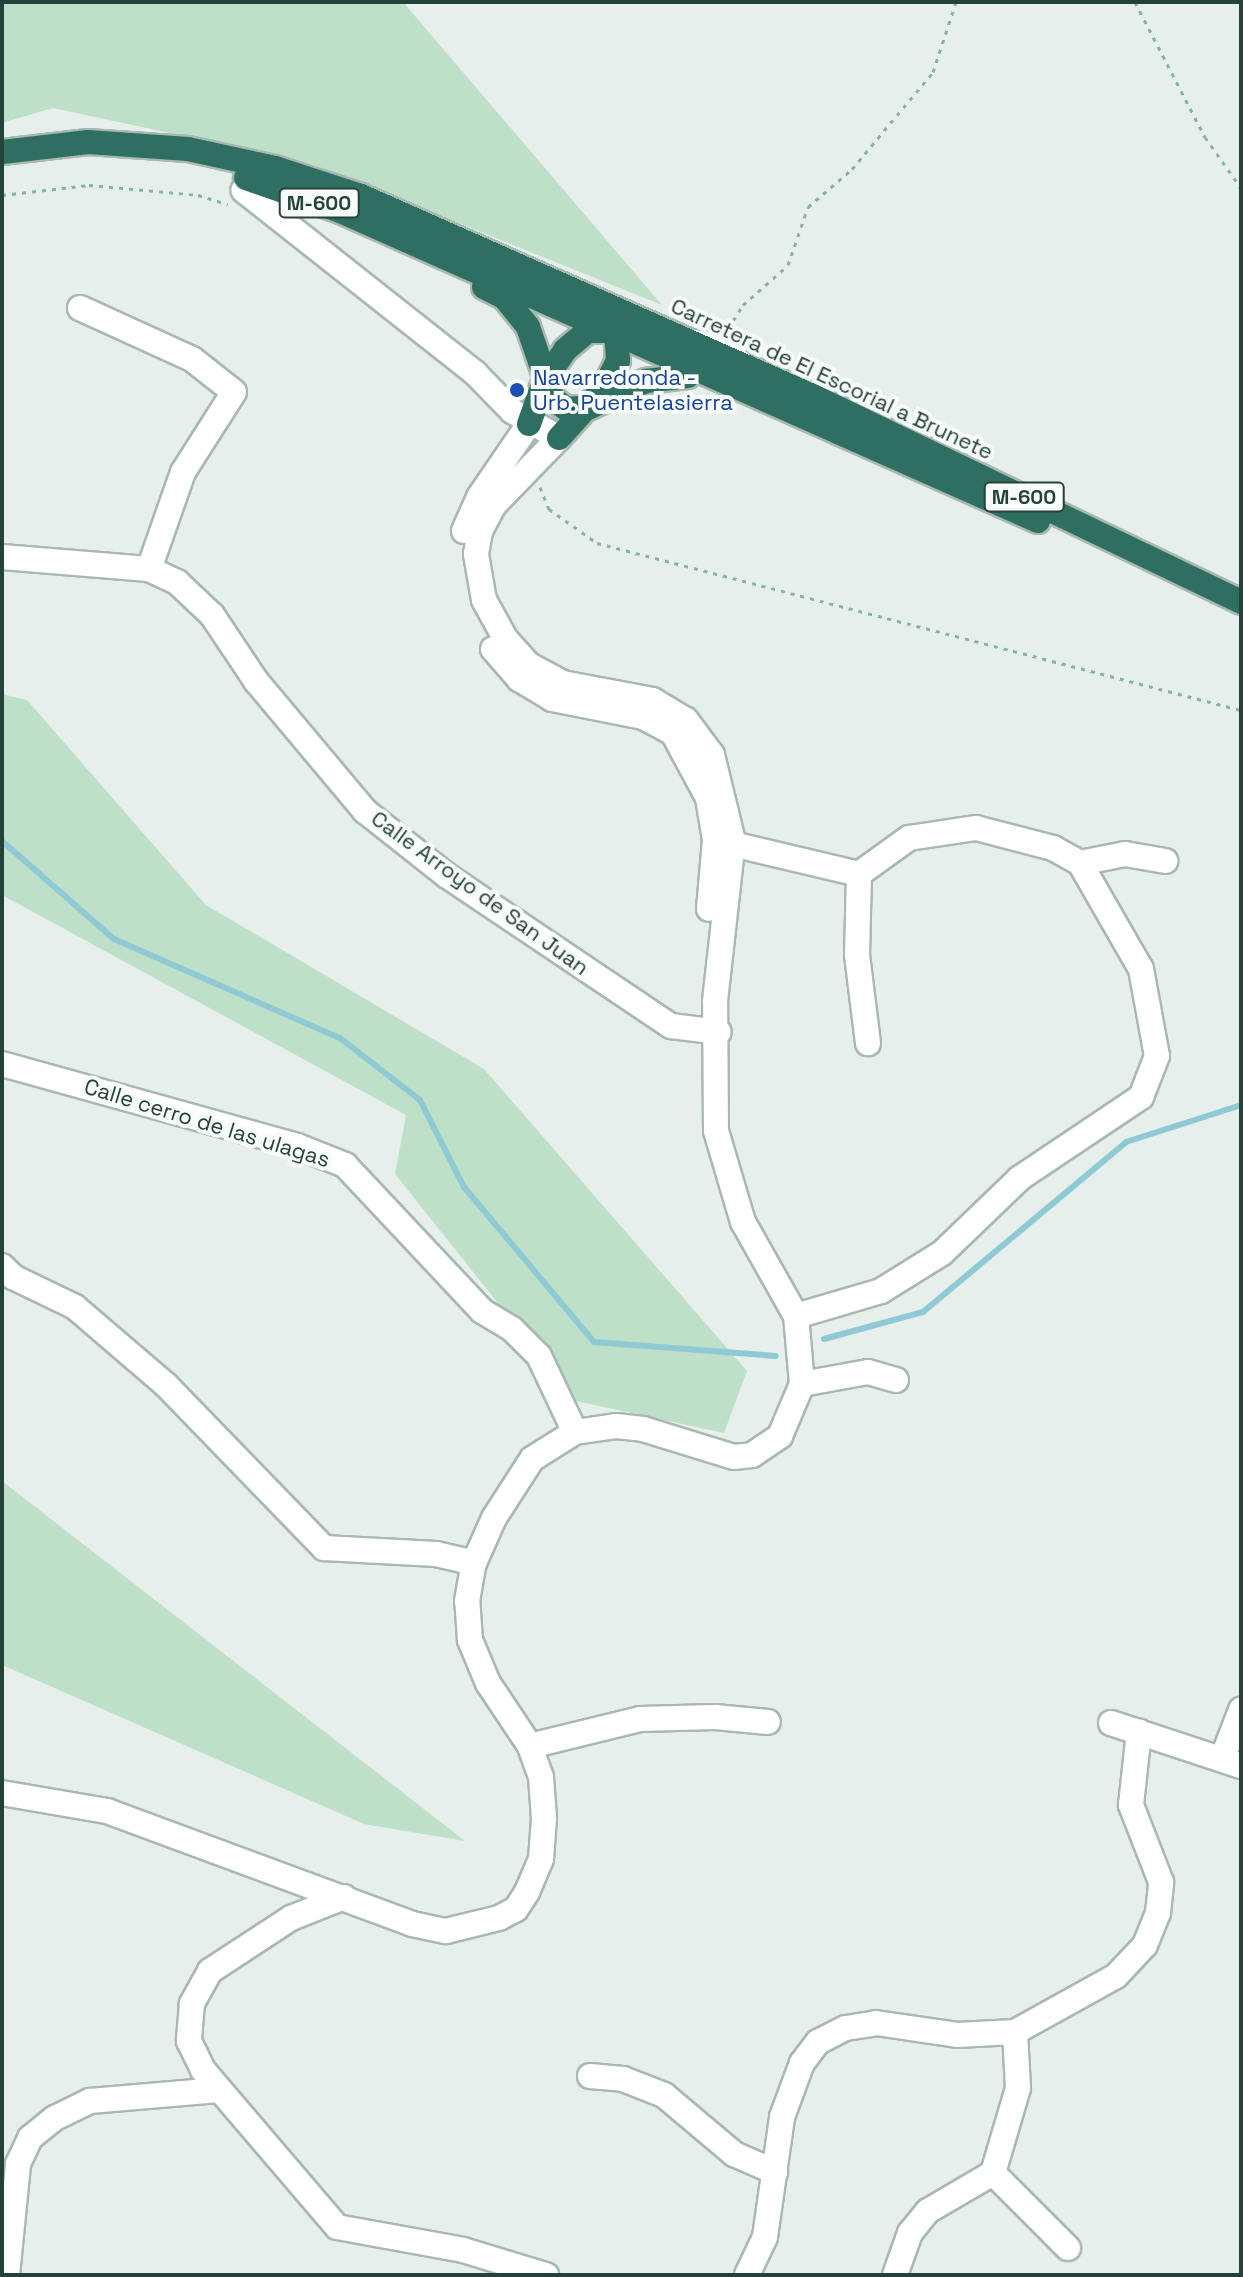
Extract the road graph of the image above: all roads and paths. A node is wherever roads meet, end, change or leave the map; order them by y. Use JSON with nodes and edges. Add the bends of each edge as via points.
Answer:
{"nodes":[{"id":1,"x":956,"y":2,"type":"edge"},
{"id":2,"x":1135,"y":2,"type":"edge"},
{"id":3,"x":2,"y":153,"type":"edge"},
{"id":4,"x":1241,"y":188,"type":"edge"},
{"id":5,"x":2,"y":195,"type":"edge"},
{"id":6,"x":241,"y":199,"type":"joint"},
{"id":7,"x":382,"y":230,"type":"junction"},
{"id":8,"x":525,"y":268,"type":"junction"},
{"id":9,"x":80,"y":308,"type":"dead end"},
{"id":10,"x":616,"y":331,"type":"junction"},
{"id":11,"x":680,"y":337,"type":"junction"},
{"id":12,"x":723,"y":341,"type":"junction"},
{"id":13,"x":755,"y":371,"type":"junction"},
{"id":14,"x":688,"y":376,"type":"junction"},
{"id":15,"x":545,"y":379,"type":"junction"},
{"id":16,"x":811,"y":395,"type":"junction"},
{"id":17,"x":590,"y":407,"type":"junction"},
{"id":18,"x":529,"y":424,"type":"junction"},
{"id":19,"x":839,"y":434,"type":"junction"},
{"id":20,"x":559,"y":438,"type":"junction"},
{"id":21,"x":531,"y":465,"type":"junction"},
{"id":22,"x":2,"y":557,"type":"edge"},
{"id":23,"x":149,"y":569,"type":"junction"},
{"id":24,"x":1239,"y":601,"type":"edge"},
{"id":25,"x":1241,"y":710,"type":"edge"},
{"id":26,"x":724,"y":840,"type":"junction"},
{"id":27,"x":1165,"y":861,"type":"dead end"},
{"id":28,"x":1080,"y":863,"type":"junction"},
{"id":29,"x":859,"y":874,"type":"junction"},
{"id":30,"x":719,"y":1032,"type":"junction"},
{"id":31,"x":868,"y":1043,"type":"dead end"},
{"id":32,"x":2,"y":1064,"type":"edge"},
{"id":33,"x":2,"y":1266,"type":"edge"},
{"id":34,"x":796,"y":1316,"type":"junction"},
{"id":35,"x":896,"y":1380,"type":"dead end"},
{"id":36,"x":802,"y":1384,"type":"junction"},
{"id":37,"x":575,"y":1432,"type":"junction"},
{"id":38,"x":474,"y":1563,"type":"junction"},
{"id":39,"x":1241,"y":1710,"type":"edge"},
{"id":40,"x":768,"y":1722,"type":"dead end"},
{"id":41,"x":1111,"y":1723,"type":"dead end"},
{"id":42,"x":1139,"y":1731,"type":"junction"},
{"id":43,"x":530,"y":1746,"type":"junction"},
{"id":44,"x":1231,"y":1762,"type":"edge"},
{"id":45,"x":2,"y":1793,"type":"edge"},
{"id":46,"x":344,"y":1897,"type":"junction"},
{"id":47,"x":1015,"y":2032,"type":"junction"},
{"id":48,"x":590,"y":2076,"type":"dead end"},
{"id":49,"x":219,"y":2090,"type":"junction"},
{"id":50,"x":775,"y":2172,"type":"junction"},
{"id":51,"x":993,"y":2173,"type":"junction"},
{"id":52,"x":1068,"y":2248,"type":"dead end"},
{"id":53,"x":7,"y":2275,"type":"edge"},
{"id":54,"x":546,"y":2275,"type":"edge"},
{"id":55,"x":747,"y":2275,"type":"edge"},
{"id":56,"x":895,"y":2275,"type":"edge"}],
"edges":[{"from":1,"to":12,"type":"path","via":[[933,72],[852,169],[808,207],[788,265],[743,305]]},
{"from":2,"to":4,"type":"path","via":[[1205,137]]},
{"from":3,"to":7,"type":"highway","name":"Carretera de El Escorial a Brunete","number":"M-600","via":[[187,163],[271,184]]},
{"from":3,"to":8,"type":"highway","name":"Carretera de El Escorial a Brunete","number":"M-600","via":[[88,142],[188,149],[275,168],[361,196]]},
{"from":5,"to":6,"type":"path","via":[[89,185]]},
{"from":6,"to":18,"type":"street","via":[[475,373]]},
{"from":7,"to":10,"type":"highway","name":"Carretera de El Escorial a Brunete","number":"M-600"},
{"from":7,"to":15,"type":"highway","via":[[386,237],[504,297],[528,327]]},
{"from":8,"to":10,"type":"highway","via":[[549,290],[605,314]]},
{"from":8,"to":11,"type":"highway","name":"Carretera de El Escorial a Brunete","number":"M-600"},
{"from":9,"to":23,"type":"street","via":[[192,359],[234,392],[183,472]]},
{"from":10,"to":14,"type":"highway","via":[[629,346]]},
{"from":10,"to":15,"type":"highway","via":[[588,331],[565,350]]},
{"from":10,"to":16,"type":"highway","via":[[633,328],[772,388],[800,398]]},
{"from":10,"to":17,"type":"highway","via":[[618,360]]},
{"from":10,"to":19,"type":"highway","name":"Carretera de El Escorial a Brunete","number":"M-600"},
{"from":11,"to":12,"type":"lane"},
{"from":11,"to":13,"type":"highway","name":"Carretera de El Escorial a Brunete","number":"M-600"},
{"from":12,"to":13,"type":"lane"},
{"from":13,"to":16,"type":"highway","name":"Carretera de El Escorial a Brunete","number":"M-600"},
{"from":14,"to":17,"type":"highway","via":[[646,381]]},
{"from":14,"to":19,"type":"highway","via":[[775,414]]},
{"from":15,"to":17,"type":"highway","via":[[553,399],[567,409]]},
{"from":15,"to":18,"type":"highway"},
{"from":16,"to":24,"type":"highway","name":"Carretera de El Escorial a Brunete","number":"M-600"},
{"from":17,"to":20,"type":"highway"},
{"from":18,"to":20,"type":"street"},
{"from":18,"to":26,"type":"street","via":[[464,528],[460,555],[471,605],[490,646],[519,679],[552,699],[643,717],[673,733]]},
{"from":19,"to":24,"type":"highway","name":"Carretera de El Escorial a Brunete","number":"M-600"},
{"from":20,"to":21,"type":"street"},
{"from":21,"to":25,"type":"path","via":[[549,509],[597,543]]},
{"from":21,"to":26,"type":"street","via":[[494,505],[480,531],[476,554],[484,600],[505,638],[529,665],[563,683],[653,700],[686,720],[712,755]]},
{"from":22,"to":23,"type":"street","name":"Calle Arroyo de San Juan"},
{"from":23,"to":30,"type":"street","name":"Calle Arroyo de San Juan","via":[[177,582],[212,615],[256,681],[365,811],[446,875],[671,1026]]},
{"from":26,"to":29,"type":"street"},
{"from":26,"to":30,"type":"street","via":[[701,1001]]},
{"from":27,"to":28,"type":"street","via":[[1125,854]]},
{"from":28,"to":29,"type":"street","via":[[1053,848],[976,828],[909,838]]},
{"from":28,"to":34,"type":"street","via":[[1141,969],[1157,1056],[1141,1097],[1106,1125],[1057,1149],[980,1213],[942,1253],[881,1291]]},
{"from":29,"to":31,"type":"street","via":[[857,955]]},
{"from":30,"to":34,"type":"street","via":[[716,1131],[729,1180],[743,1222]]},
{"from":32,"to":37,"type":"street","name":"Calle cerro de las ulagas","via":[[297,1146],[345,1165],[482,1311],[512,1329],[539,1356]]},
{"from":33,"to":38,"type":"street","via":[[13,1277],[75,1307],[154,1375],[324,1548],[436,1554]]},
{"from":34,"to":36,"type":"street"},
{"from":35,"to":36,"type":"street","via":[[868,1372]]},
{"from":36,"to":37,"type":"street","via":[[780,1436],[752,1455],[734,1457],[643,1429],[616,1426]]},
{"from":37,"to":38,"type":"street","via":[[551,1443],[516,1480]]},
{"from":38,"to":43,"type":"street","via":[[467,1601],[470,1640],[488,1683]]},
{"from":39,"to":44,"type":"street"},
{"from":40,"to":43,"type":"street","via":[[640,1719]]},
{"from":41,"to":42,"type":"street"},
{"from":42,"to":44,"type":"street"},
{"from":42,"to":47,"type":"street","via":[[1131,1805],[1161,1882],[1154,1924],[1145,1945],[1116,1976]]},
{"from":43,"to":46,"type":"street","via":[[541,1777],[541,1859],[516,1909],[446,1931],[412,1924]]},
{"from":45,"to":46,"type":"street","via":[[107,1811],[219,1856]]},
{"from":46,"to":49,"type":"street","via":[[291,1918],[210,1971],[192,2004],[189,2041]]},
{"from":47,"to":50,"type":"street","via":[[957,2035],[876,2023],[846,2028],[818,2042],[802,2063],[782,2117]]},
{"from":47,"to":51,"type":"street","via":[[1018,2088]]},
{"from":48,"to":50,"type":"street","via":[[623,2079],[664,2095],[734,2154]]},
{"from":49,"to":53,"type":"street","via":[[90,2101],[30,2138],[18,2164]]},
{"from":49,"to":54,"type":"street","via":[[337,2227],[463,2250]]},
{"from":50,"to":55,"type":"street","via":[[765,2237]]},
{"from":51,"to":52,"type":"street"},
{"from":51,"to":56,"type":"street","via":[[928,2211],[910,2233]]}]}
